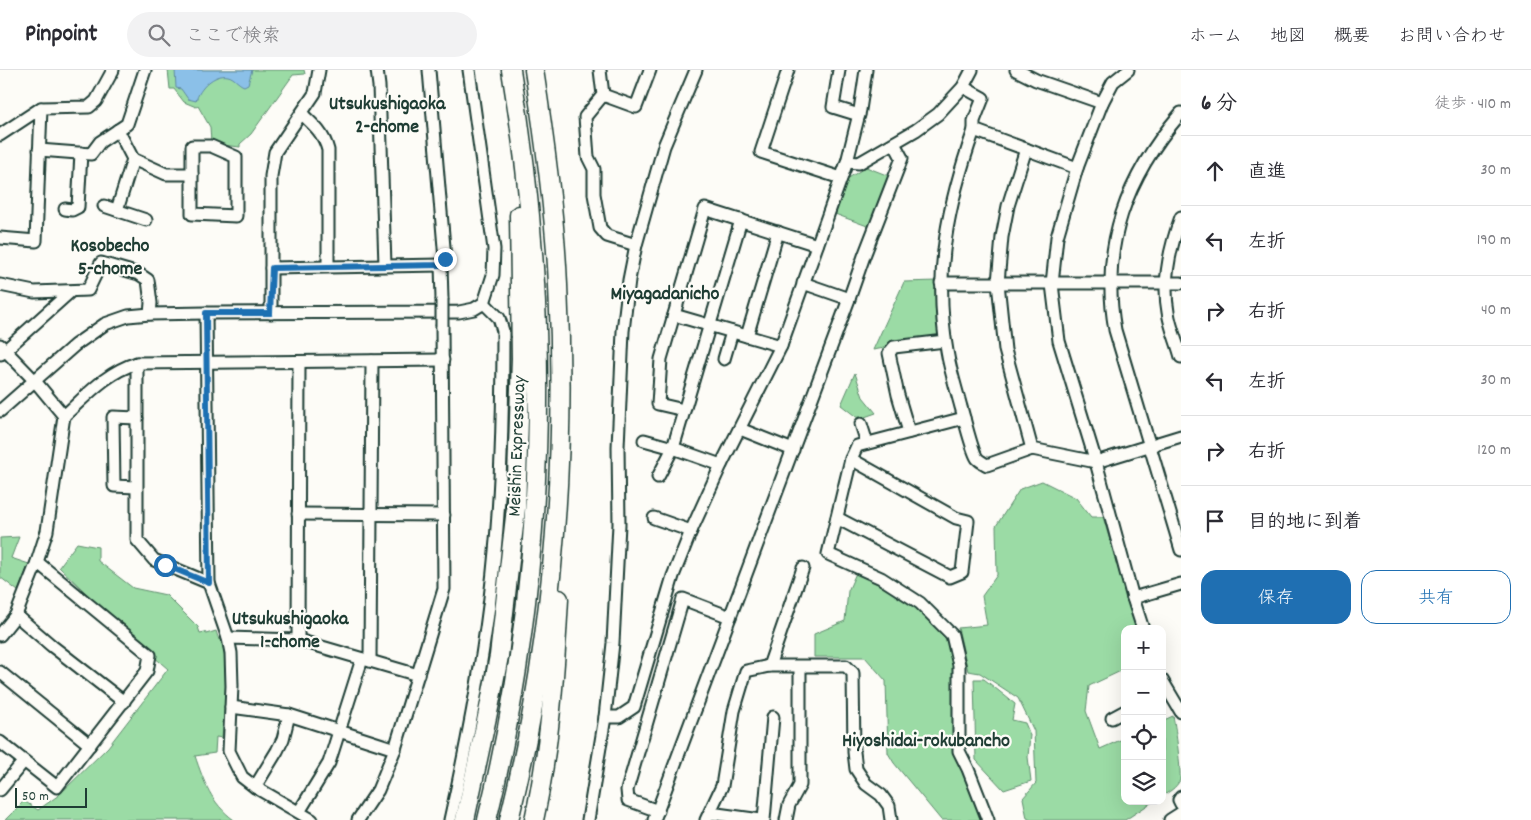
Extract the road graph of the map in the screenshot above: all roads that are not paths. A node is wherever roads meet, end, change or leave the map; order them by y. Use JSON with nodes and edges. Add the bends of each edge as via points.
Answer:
{"nodes":[{"id":1,"x":113,"y":70,"type":"edge"},
{"id":2,"x":145,"y":70,"type":"edge"},
{"id":3,"x":319,"y":70,"type":"edge"},
{"id":4,"x":377,"y":70,"type":"edge"},
{"id":5,"x":429,"y":70,"type":"edge"},
{"id":6,"x":469,"y":70,"type":"edge"},
{"id":7,"x":503,"y":70,"type":"edge"},
{"id":8,"x":511,"y":70,"type":"edge"},
{"id":9,"x":534,"y":70,"type":"edge"},
{"id":10,"x":542,"y":70,"type":"edge"},
{"id":11,"x":600,"y":70,"type":"edge"},
{"id":12,"x":650,"y":70,"type":"edge"},
{"id":13,"x":696,"y":70,"type":"edge"},
{"id":14,"x":788,"y":70,"type":"edge"},
{"id":15,"x":839,"y":70,"type":"edge"},
{"id":16,"x":866,"y":70,"type":"edge"},
{"id":17,"x":972,"y":70,"type":"edge"},
{"id":18,"x":1016,"y":70,"type":"edge"},
{"id":19,"x":1128,"y":70,"type":"edge"},
{"id":20,"x":1038,"y":75,"type":"edge"},
{"id":21,"x":963,"y":86,"type":"junction"},
{"id":22,"x":603,"y":95,"type":"junction"},
{"id":23,"x":1102,"y":103,"type":"junction"},
{"id":24,"x":41,"y":108,"type":"junction"},
{"id":25,"x":1181,"y":113,"type":"edge"},
{"id":26,"x":302,"y":114,"type":"junction"},
{"id":27,"x":859,"y":115,"type":"junction"},
{"id":28,"x":118,"y":130,"type":"junction"},
{"id":29,"x":974,"y":130,"type":"junction"},
{"id":30,"x":0,"y":135,"type":"edge"},
{"id":31,"x":894,"y":142,"type":"junction"},
{"id":32,"x":1026,"y":149,"type":"junction"},
{"id":33,"x":39,"y":150,"type":"junction"},
{"id":34,"x":81,"y":153,"type":"junction"},
{"id":35,"x":133,"y":159,"type":"junction"},
{"id":36,"x":847,"y":162,"type":"junction"},
{"id":37,"x":1077,"y":168,"type":"junction"},
{"id":38,"x":192,"y":174,"type":"junction"},
{"id":39,"x":841,"y":178,"type":"junction"},
{"id":40,"x":104,"y":206,"type":"dead end"},
{"id":41,"x":65,"y":209,"type":"dead end"},
{"id":42,"x":117,"y":210,"type":"junction"},
{"id":43,"x":1181,"y":217,"type":"edge"},
{"id":44,"x":146,"y":220,"type":"dead end"},
{"id":45,"x":741,"y":220,"type":"junction"},
{"id":46,"x":778,"y":232,"type":"junction"},
{"id":47,"x":0,"y":238,"type":"edge"},
{"id":48,"x":817,"y":244,"type":"junction"},
{"id":49,"x":636,"y":245,"type":"junction"},
{"id":50,"x":384,"y":265,"type":"junction"},
{"id":51,"x":441,"y":265,"type":"junction"},
{"id":52,"x":328,"y":266,"type":"junction"},
{"id":53,"x":272,"y":268,"type":"junction"},
{"id":54,"x":804,"y":283,"type":"junction"},
{"id":55,"x":941,"y":283,"type":"junction"},
{"id":56,"x":998,"y":283,"type":"junction"},
{"id":57,"x":1181,"y":283,"type":"edge"},
{"id":58,"x":0,"y":284,"type":"edge"},
{"id":59,"x":1052,"y":284,"type":"junction"},
{"id":60,"x":1110,"y":284,"type":"junction"},
{"id":61,"x":1166,"y":284,"type":"junction"},
{"id":62,"x":70,"y":292,"type":"junction"},
{"id":63,"x":849,"y":300,"type":"junction"},
{"id":64,"x":484,"y":303,"type":"junction"},
{"id":65,"x":206,"y":313,"type":"junction"},
{"id":66,"x":270,"y":313,"type":"junction"},
{"id":67,"x":150,"y":314,"type":"junction"},
{"id":68,"x":674,"y":315,"type":"junction"},
{"id":69,"x":709,"y":325,"type":"junction"},
{"id":70,"x":732,"y":332,"type":"junction"},
{"id":71,"x":747,"y":336,"type":"junction"},
{"id":72,"x":946,"y":341,"type":"junction"},
{"id":73,"x":781,"y":346,"type":"junction"},
{"id":74,"x":2,"y":350,"type":"edge"},
{"id":75,"x":1181,"y":357,"type":"edge"},
{"id":76,"x":724,"y":359,"type":"dead end"},
{"id":77,"x":442,"y":360,"type":"junction"},
{"id":78,"x":372,"y":361,"type":"junction"},
{"id":79,"x":206,"y":362,"type":"junction"},
{"id":80,"x":298,"y":362,"type":"junction"},
{"id":81,"x":137,"y":363,"type":"junction"},
{"id":82,"x":35,"y":381,"type":"junction"},
{"id":83,"x":0,"y":410,"type":"edge"},
{"id":84,"x":684,"y":410,"type":"junction"},
{"id":85,"x":64,"y":416,"type":"junction"},
{"id":86,"x":137,"y":418,"type":"junction"},
{"id":87,"x":964,"y":418,"type":"junction"},
{"id":88,"x":861,"y":424,"type":"dead end"},
{"id":89,"x":740,"y":429,"type":"junction"},
{"id":90,"x":909,"y":432,"type":"junction"},
{"id":91,"x":1181,"y":436,"type":"edge"},
{"id":92,"x":644,"y":440,"type":"dead end"},
{"id":93,"x":867,"y":443,"type":"junction"},
{"id":94,"x":1150,"y":446,"type":"junction"},
{"id":95,"x":674,"y":448,"type":"junction"},
{"id":96,"x":1032,"y":449,"type":"junction"},
{"id":97,"x":793,"y":450,"type":"junction"},
{"id":98,"x":851,"y":459,"type":"junction"},
{"id":99,"x":1096,"y":462,"type":"junction"},
{"id":100,"x":721,"y":465,"type":"junction"},
{"id":101,"x":658,"y":477,"type":"dead end"},
{"id":102,"x":136,"y":487,"type":"junction"},
{"id":103,"x":298,"y":514,"type":"junction"},
{"id":104,"x":372,"y":514,"type":"junction"},
{"id":105,"x":444,"y":514,"type":"junction"},
{"id":106,"x":654,"y":518,"type":"dead end"},
{"id":107,"x":837,"y":518,"type":"junction"},
{"id":108,"x":691,"y":531,"type":"junction"},
{"id":109,"x":1181,"y":550,"type":"edge"},
{"id":110,"x":37,"y":562,"type":"junction"},
{"id":111,"x":803,"y":568,"type":"dead end"},
{"id":112,"x":209,"y":583,"type":"junction"},
{"id":113,"x":1181,"y":584,"type":"edge"},
{"id":114,"x":1133,"y":598,"type":"junction"},
{"id":115,"x":16,"y":615,"type":"junction"},
{"id":116,"x":730,"y":616,"type":"junction"},
{"id":117,"x":1142,"y":625,"type":"edge"},
{"id":118,"x":0,"y":635,"type":"edge"},
{"id":119,"x":228,"y":638,"type":"junction"},
{"id":120,"x":298,"y":640,"type":"junction"},
{"id":121,"x":366,"y":660,"type":"junction"},
{"id":122,"x":769,"y":666,"type":"junction"},
{"id":123,"x":800,"y":667,"type":"junction"},
{"id":124,"x":0,"y":672,"type":"edge"},
{"id":125,"x":418,"y":675,"type":"junction"},
{"id":126,"x":1166,"y":691,"type":"edge"},
{"id":127,"x":124,"y":702,"type":"junction"},
{"id":128,"x":231,"y":706,"type":"junction"},
{"id":129,"x":1181,"y":712,"type":"edge"},
{"id":130,"x":290,"y":715,"type":"junction"},
{"id":131,"x":605,"y":717,"type":"junction"},
{"id":132,"x":773,"y":717,"type":"dead end"},
{"id":133,"x":339,"y":731,"type":"junction"},
{"id":134,"x":0,"y":742,"type":"edge"},
{"id":135,"x":90,"y":745,"type":"junction"},
{"id":136,"x":394,"y":749,"type":"junction"},
{"id":137,"x":24,"y":761,"type":"junction"},
{"id":138,"x":255,"y":787,"type":"junction"},
{"id":139,"x":0,"y":790,"type":"edge"},
{"id":140,"x":1181,"y":797,"type":"edge"},
{"id":141,"x":1181,"y":804,"type":"edge"},
{"id":142,"x":299,"y":812,"type":"junction"},
{"id":143,"x":1181,"y":813,"type":"edge"},
{"id":144,"x":656,"y":815,"type":"edge"},
{"id":145,"x":708,"y":817,"type":"edge"},
{"id":146,"x":744,"y":819,"type":"edge"},
{"id":147,"x":312,"y":820,"type":"edge"},
{"id":148,"x":358,"y":820,"type":"edge"},
{"id":149,"x":450,"y":820,"type":"edge"},
{"id":150,"x":465,"y":820,"type":"edge"},
{"id":151,"x":486,"y":820,"type":"edge"},
{"id":152,"x":510,"y":820,"type":"edge"},
{"id":153,"x":534,"y":820,"type":"edge"},
{"id":154,"x":588,"y":820,"type":"edge"},
{"id":155,"x":763,"y":820,"type":"edge"},
{"id":156,"x":786,"y":820,"type":"edge"},
{"id":157,"x":891,"y":820,"type":"edge"},
{"id":158,"x":988,"y":820,"type":"edge"},
{"id":159,"x":1170,"y":820,"type":"edge"}],
"edges":[{"from":1,"to":24,"type":"street","via":[[89,107]]},
{"from":2,"to":28,"type":"street","via":[[127,124]]},
{"from":3,"to":26,"type":"street","via":[[315,93]]},
{"from":4,"to":50,"type":"street"},
{"from":5,"to":51,"type":"street","via":[[445,259]]},
{"from":6,"to":64,"type":"street","via":[[494,249],[493,275]]},
{"from":7,"to":150,"type":"highway","via":[[520,220],[521,367],[516,508],[504,619]]},
{"from":8,"to":151,"type":"highway","name":"Meishin Expressway","via":[[529,198],[536,284],[538,430],[529,581],[507,725]]},
{"from":9,"to":152,"type":"highway","via":[[552,198],[558,284],[560,433],[550,582],[530,728]]},
{"from":10,"to":153,"type":"highway","via":[[560,197],[569,360],[569,433],[552,705]]},
{"from":11,"to":22,"type":"street"},
{"from":12,"to":22,"type":"street","via":[[636,107]]},
{"from":13,"to":49,"type":"street","via":[[664,146]]},
{"from":14,"to":39,"type":"street","via":[[761,152]]},
{"from":15,"to":27,"type":"street","via":[[834,106]]},
{"from":16,"to":27,"type":"street"},
{"from":17,"to":21,"type":"street"},
{"from":18,"to":20,"type":"street"},
{"from":19,"to":23,"type":"street","via":[[1113,82]]},
{"from":20,"to":23,"type":"street"},
{"from":21,"to":29,"type":"street","via":[[983,98]]},
{"from":21,"to":31,"type":"street","via":[[938,114]]},
{"from":22,"to":49,"type":"street","via":[[586,117],[588,157],[594,169],[594,194],[600,228],[607,236]]},
{"from":23,"to":37,"type":"street"},
{"from":24,"to":30,"type":"street"},
{"from":24,"to":33,"type":"street"},
{"from":25,"to":60,"type":"street","via":[[1143,165],[1125,204],[1117,228]]},
{"from":26,"to":52,"type":"street","via":[[325,139],[328,150]]},
{"from":26,"to":53,"type":"street","via":[[275,152],[271,176]]},
{"from":27,"to":36,"type":"street"},
{"from":28,"to":34,"type":"street","via":[[100,142],[91,154]]},
{"from":28,"to":35,"type":"street"},
{"from":29,"to":32,"type":"street"},
{"from":29,"to":55,"type":"street","via":[[953,193]]},
{"from":31,"to":36,"type":"street","via":[[859,163]]},
{"from":31,"to":63,"type":"street","via":[[902,158]]},
{"from":32,"to":37,"type":"street"},
{"from":32,"to":56,"type":"street","via":[[1008,206]]},
{"from":33,"to":34,"type":"street"},
{"from":33,"to":47,"type":"street","via":[[36,240]]},
{"from":34,"to":41,"type":"street","via":[[78,207]]},
{"from":35,"to":38,"type":"street","via":[[166,174]]},
{"from":35,"to":42,"type":"street"},
{"from":36,"to":39,"type":"street"},
{"from":37,"to":59,"type":"street","via":[[1057,237]]},
{"from":38,"to":38,"type":"street","via":[[192,146],[211,146],[236,157],[236,216],[192,214]]},
{"from":39,"to":48,"type":"street"},
{"from":40,"to":42,"type":"street"},
{"from":42,"to":44,"type":"street"},
{"from":43,"to":61,"type":"street"},
{"from":45,"to":46,"type":"street"},
{"from":45,"to":68,"type":"street","via":[[704,209]]},
{"from":45,"to":69,"type":"street"},
{"from":46,"to":48,"type":"street"},
{"from":46,"to":71,"type":"street"},
{"from":48,"to":54,"type":"street"},
{"from":49,"to":131,"type":"street","via":[[623,331],[617,582]]},
{"from":50,"to":51,"type":"street"},
{"from":50,"to":52,"type":"street"},
{"from":51,"to":77,"type":"street","bridge":true},
{"from":52,"to":53,"type":"street"},
{"from":53,"to":66,"type":"street"},
{"from":54,"to":63,"type":"street"},
{"from":54,"to":73,"type":"street"},
{"from":55,"to":56,"type":"street"},
{"from":55,"to":72,"type":"street"},
{"from":56,"to":59,"type":"street"},
{"from":56,"to":96,"type":"street","via":[[1005,350]]},
{"from":57,"to":61,"type":"street"},
{"from":58,"to":62,"type":"street","via":[[34,292]]},
{"from":59,"to":60,"type":"street"},
{"from":59,"to":99,"type":"street","via":[[1059,341]]},
{"from":60,"to":61,"type":"street"},
{"from":60,"to":94,"type":"street","via":[[1114,330]]},
{"from":61,"to":75,"type":"street","via":[[1168,312]]},
{"from":62,"to":67,"type":"street","via":[[88,290],[101,264],[110,266],[139,274],[148,280]]},
{"from":62,"to":74,"type":"street"},
{"from":63,"to":97,"type":"street"},
{"from":64,"to":66,"type":"street","via":[[459,312]]},
{"from":64,"to":149,"type":"street","via":[[499,318],[503,331],[501,474],[496,552],[481,666]]},
{"from":65,"to":66,"type":"street"},
{"from":65,"to":67,"type":"street"},
{"from":65,"to":79,"type":"street"},
{"from":67,"to":82,"type":"street","via":[[128,316],[104,324]]},
{"from":68,"to":69,"type":"street"},
{"from":68,"to":84,"type":"street","via":[[661,360],[658,404]]},
{"from":69,"to":70,"type":"street"},
{"from":69,"to":84,"type":"street"},
{"from":70,"to":71,"type":"street"},
{"from":70,"to":76,"type":"street"},
{"from":71,"to":73,"type":"street"},
{"from":72,"to":87,"type":"street"},
{"from":72,"to":90,"type":"street","via":[[894,347],[889,353]]},
{"from":73,"to":89,"type":"street"},
{"from":74,"to":82,"type":"street"},
{"from":77,"to":78,"type":"street"},
{"from":77,"to":105,"type":"street"},
{"from":78,"to":80,"type":"street"},
{"from":78,"to":104,"type":"street"},
{"from":79,"to":80,"type":"street"},
{"from":79,"to":81,"type":"street"},
{"from":79,"to":112,"type":"street"},
{"from":80,"to":103,"type":"street"},
{"from":81,"to":85,"type":"street","via":[[107,377]]},
{"from":81,"to":86,"type":"street"},
{"from":82,"to":83,"type":"street"},
{"from":82,"to":85,"type":"street"},
{"from":84,"to":95,"type":"street"},
{"from":85,"to":110,"type":"street","via":[[47,531]]},
{"from":86,"to":102,"type":"street"},
{"from":86,"to":102,"type":"street","via":[[113,418],[114,486]]},
{"from":87,"to":90,"type":"street"},
{"from":87,"to":96,"type":"street","via":[[977,458],[987,464]]},
{"from":88,"to":93,"type":"street"},
{"from":89,"to":97,"type":"street"},
{"from":89,"to":100,"type":"street"},
{"from":90,"to":93,"type":"street"},
{"from":91,"to":94,"type":"street"},
{"from":92,"to":95,"type":"street"},
{"from":93,"to":98,"type":"street","via":[[857,446]]},
{"from":94,"to":99,"type":"street"},
{"from":94,"to":109,"type":"street"},
{"from":95,"to":100,"type":"street"},
{"from":95,"to":101,"type":"street"},
{"from":96,"to":99,"type":"street"},
{"from":97,"to":116,"type":"street"},
{"from":98,"to":107,"type":"street"},
{"from":98,"to":107,"type":"street","via":[[956,518],[968,520],[962,572],[950,577]]},
{"from":99,"to":114,"type":"street"},
{"from":100,"to":108,"type":"street"},
{"from":102,"to":112,"type":"street","via":[[138,540],[154,560]]},
{"from":103,"to":104,"type":"street"},
{"from":103,"to":120,"type":"street"},
{"from":104,"to":105,"type":"street"},
{"from":104,"to":121,"type":"street"},
{"from":105,"to":125,"type":"street","via":[[444,590]]},
{"from":106,"to":108,"type":"street"},
{"from":107,"to":158,"type":"street","via":[[828,554],[881,578],[920,604],[952,635],[959,664],[959,751]]},
{"from":108,"to":131,"type":"street","via":[[673,576],[634,707],[619,717]]},
{"from":110,"to":115,"type":"street"},
{"from":110,"to":127,"type":"street","via":[[150,655],[147,672]]},
{"from":111,"to":122,"type":"street"},
{"from":112,"to":119,"type":"street"},
{"from":113,"to":114,"type":"street"},
{"from":114,"to":117,"type":"street"},
{"from":115,"to":118,"type":"street"},
{"from":115,"to":127,"type":"street"},
{"from":116,"to":144,"type":"street"},
{"from":116,"to":144,"type":"street","via":[[683,599],[627,790],[628,800]]},
{"from":119,"to":120,"type":"street"},
{"from":119,"to":128,"type":"street"},
{"from":120,"to":121,"type":"street"},
{"from":121,"to":125,"type":"street"},
{"from":121,"to":133,"type":"street"},
{"from":122,"to":123,"type":"street"},
{"from":122,"to":145,"type":"street","via":[[746,672],[734,711],[722,786]]},
{"from":123,"to":156,"type":"street","via":[[800,785]]},
{"from":123,"to":157,"type":"street","via":[[846,666],[853,673],[856,769],[866,784],[889,806]]},
{"from":124,"to":135,"type":"street"},
{"from":125,"to":136,"type":"street"},
{"from":126,"to":129,"type":"street"},
{"from":127,"to":135,"type":"street"},
{"from":128,"to":130,"type":"street"},
{"from":128,"to":138,"type":"street","via":[[229,751],[242,777]]},
{"from":130,"to":133,"type":"street"},
{"from":130,"to":138,"type":"street","via":[[283,739]]},
{"from":131,"to":154,"type":"street"},
{"from":132,"to":155,"type":"street"},
{"from":133,"to":136,"type":"street"},
{"from":133,"to":142,"type":"street","via":[[329,763]]},
{"from":134,"to":137,"type":"street"},
{"from":135,"to":137,"type":"street","via":[[57,787]]},
{"from":136,"to":148,"type":"street","via":[[378,790]]},
{"from":137,"to":139,"type":"street"},
{"from":138,"to":142,"type":"street"},
{"from":140,"to":141,"type":"street"},
{"from":142,"to":147,"type":"street"},
{"from":143,"to":159,"type":"street"},
{"from":145,"to":146,"type":"street"},
{"from":146,"to":155,"type":"street"}]}
